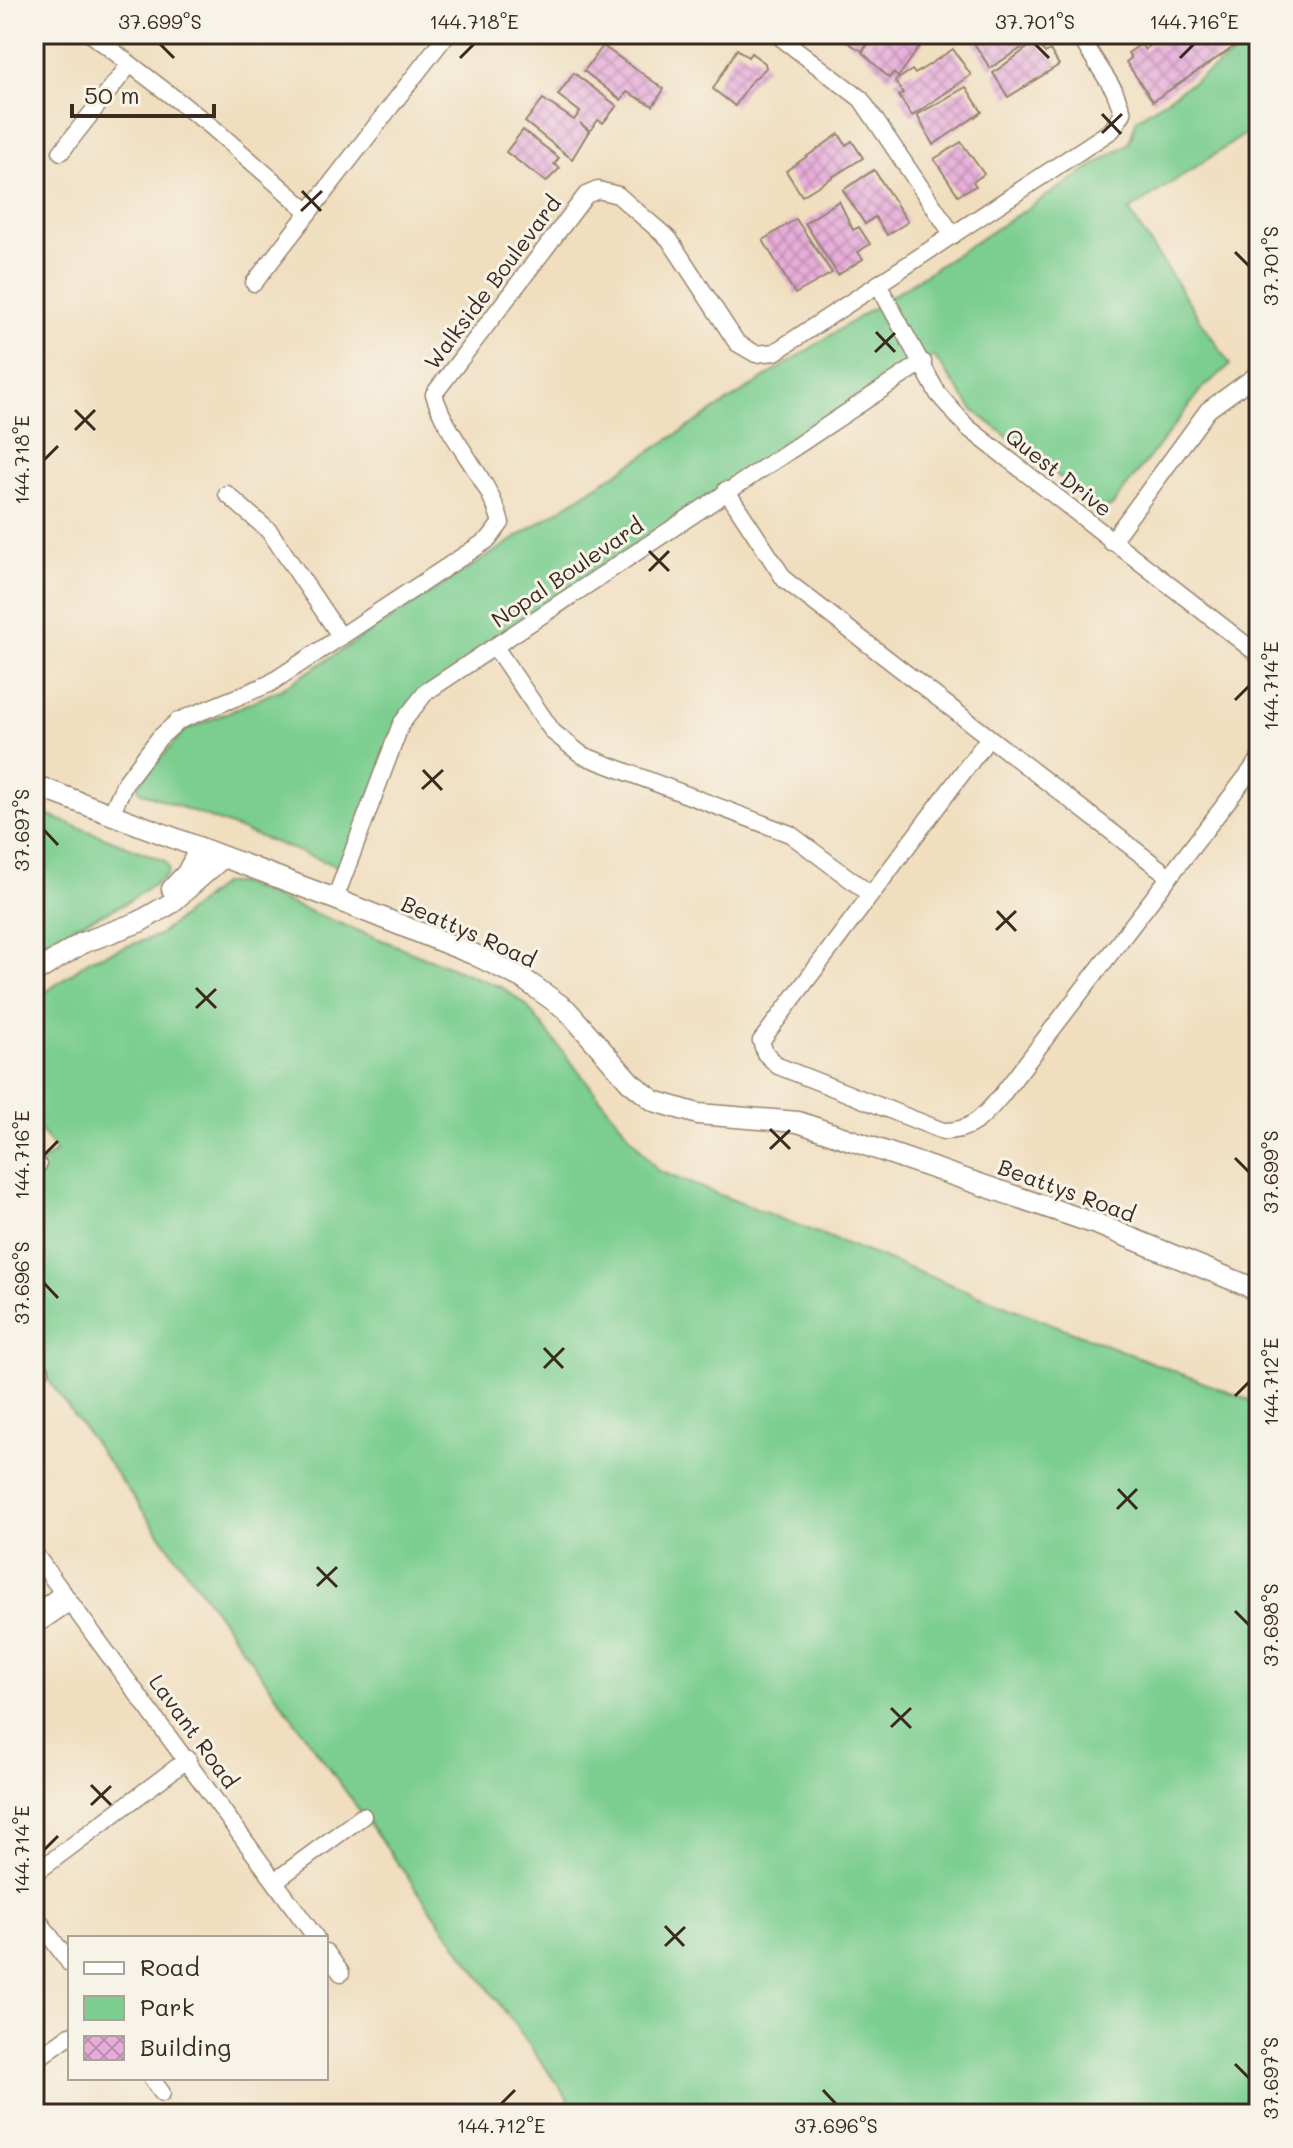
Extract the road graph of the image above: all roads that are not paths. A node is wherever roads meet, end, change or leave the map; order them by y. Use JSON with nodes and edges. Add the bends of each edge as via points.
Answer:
{"nodes":[{"id":1,"x":91,"y":34,"type":"edge"},
{"id":2,"x":776,"y":34,"type":"edge"},
{"id":3,"x":1078,"y":34,"type":"edge"},
{"id":4,"x":438,"y":37,"type":"edge"},
{"id":5,"x":130,"y":64,"type":"junction"},
{"id":6,"x":61,"y":152,"type":"dead end"},
{"id":7,"x":309,"y":212,"type":"junction"},
{"id":8,"x":953,"y":235,"type":"junction"},
{"id":9,"x":254,"y":283,"type":"dead end"},
{"id":10,"x":878,"y":284,"type":"junction"},
{"id":11,"x":923,"y":362,"type":"junction"},
{"id":12,"x":1259,"y":373,"type":"edge"},
{"id":13,"x":726,"y":490,"type":"junction"},
{"id":14,"x":227,"y":494,"type":"dead end"},
{"id":15,"x":1111,"y":542,"type":"junction"},
{"id":16,"x":341,"y":637,"type":"junction"},
{"id":17,"x":495,"y":647,"type":"junction"},
{"id":18,"x":1259,"y":655,"type":"edge"},
{"id":19,"x":988,"y":739,"type":"junction"},
{"id":20,"x":1259,"y":760,"type":"edge"},
{"id":21,"x":34,"y":785,"type":"edge"},
{"id":22,"x":111,"y":814,"type":"junction"},
{"id":23,"x":200,"y":848,"type":"junction"},
{"id":24,"x":223,"y":857,"type":"junction"},
{"id":25,"x":1169,"y":876,"type":"junction"},
{"id":26,"x":870,"y":894,"type":"junction"},
{"id":27,"x":335,"y":899,"type":"junction"},
{"id":28,"x":42,"y":967,"type":"edge"},
{"id":29,"x":1259,"y":1294,"type":"edge"},
{"id":30,"x":34,"y":1553,"type":"edge"},
{"id":31,"x":67,"y":1597,"type":"junction"},
{"id":32,"x":34,"y":1615,"type":"edge"},
{"id":33,"x":34,"y":1627,"type":"edge"},
{"id":34,"x":188,"y":1759,"type":"junction"},
{"id":35,"x":363,"y":1816,"type":"dead end"},
{"id":36,"x":34,"y":1874,"type":"edge"},
{"id":37,"x":275,"y":1881,"type":"junction"},
{"id":38,"x":34,"y":1914,"type":"edge"},
{"id":39,"x":315,"y":1936,"type":"edge"},
{"id":40,"x":328,"y":1955,"type":"edge"},
{"id":41,"x":68,"y":1961,"type":"edge"},
{"id":42,"x":341,"y":1973,"type":"dead end"},
{"id":43,"x":68,"y":2036,"type":"edge"},
{"id":44,"x":34,"y":2061,"type":"edge"},
{"id":45,"x":152,"y":2080,"type":"edge"},
{"id":46,"x":162,"y":2093,"type":"dead end"}],
"edges":[{"from":1,"to":5,"type":"street"},
{"from":2,"to":8,"type":"street","via":[[861,99]]},
{"from":3,"to":8,"type":"street","name":"Walkside Boulevard","via":[[1123,113],[1112,130]]},
{"from":4,"to":7,"type":"street"},
{"from":5,"to":6,"type":"street"},
{"from":5,"to":7,"type":"street"},
{"from":7,"to":9,"type":"street"},
{"from":8,"to":10,"type":"street","name":"Walkside Boulevard"},
{"from":10,"to":11,"type":"street","name":"Quest Drive"},
{"from":10,"to":16,"type":"street","name":"Walkside Boulevard","via":[[775,352],[756,354],[737,343],[669,239],[618,195],[598,190],[586,195],[434,394],[440,415],[496,503],[501,523],[489,539]]},
{"from":11,"to":13,"type":"street","name":"Nopal Boulevard"},
{"from":11,"to":15,"type":"street","name":"Quest Drive","via":[[938,394],[967,427]]},
{"from":12,"to":15,"type":"street","via":[[1208,410]]},
{"from":13,"to":17,"type":"street","name":"Nopal Boulevard"},
{"from":13,"to":19,"type":"street","via":[[785,580]]},
{"from":14,"to":16,"type":"street","via":[[270,532]]},
{"from":15,"to":18,"type":"street","name":"Quest Drive"},
{"from":16,"to":22,"type":"street","name":"Walkside Boulevard","via":[[269,684],[178,721],[125,783]]},
{"from":17,"to":26,"type":"street","via":[[553,732],[582,755],[790,834]]},
{"from":17,"to":27,"type":"street","name":"Nopal Boulevard","via":[[412,705]]},
{"from":19,"to":25,"type":"street"},
{"from":19,"to":26,"type":"street"},
{"from":20,"to":25,"type":"street"},
{"from":21,"to":22,"type":"street","name":"Beattys Road"},
{"from":22,"to":23,"type":"street","name":"Beattys Road"},
{"from":23,"to":24,"type":"street","name":"Beattys Road"},
{"from":23,"to":28,"type":"street","via":[[171,890],[138,911],[78,934]]},
{"from":24,"to":27,"type":"street","name":"Beattys Road"},
{"from":24,"to":28,"type":"street","via":[[170,904]]},
{"from":25,"to":26,"type":"street","via":[[1001,1096],[980,1120],[960,1132],[943,1131],[778,1066],[765,1053],[761,1041],[775,1019]]},
{"from":27,"to":29,"type":"street","name":"Beattys Road","via":[[522,978],[567,1010],[630,1082],[654,1101],[698,1114],[798,1122],[1099,1225]]},
{"from":30,"to":31,"type":"street","name":"Lavant Road"},
{"from":31,"to":32,"type":"street"},
{"from":31,"to":33,"type":"street"},
{"from":31,"to":34,"type":"street","name":"Lavant Road"},
{"from":34,"to":36,"type":"street"},
{"from":34,"to":37,"type":"street","name":"Lavant Road"},
{"from":35,"to":37,"type":"street"},
{"from":37,"to":39,"type":"street","name":"Lavant Road"},
{"from":38,"to":41,"type":"street"},
{"from":40,"to":42,"type":"street"},
{"from":43,"to":44,"type":"street"},
{"from":45,"to":46,"type":"street"}]}
